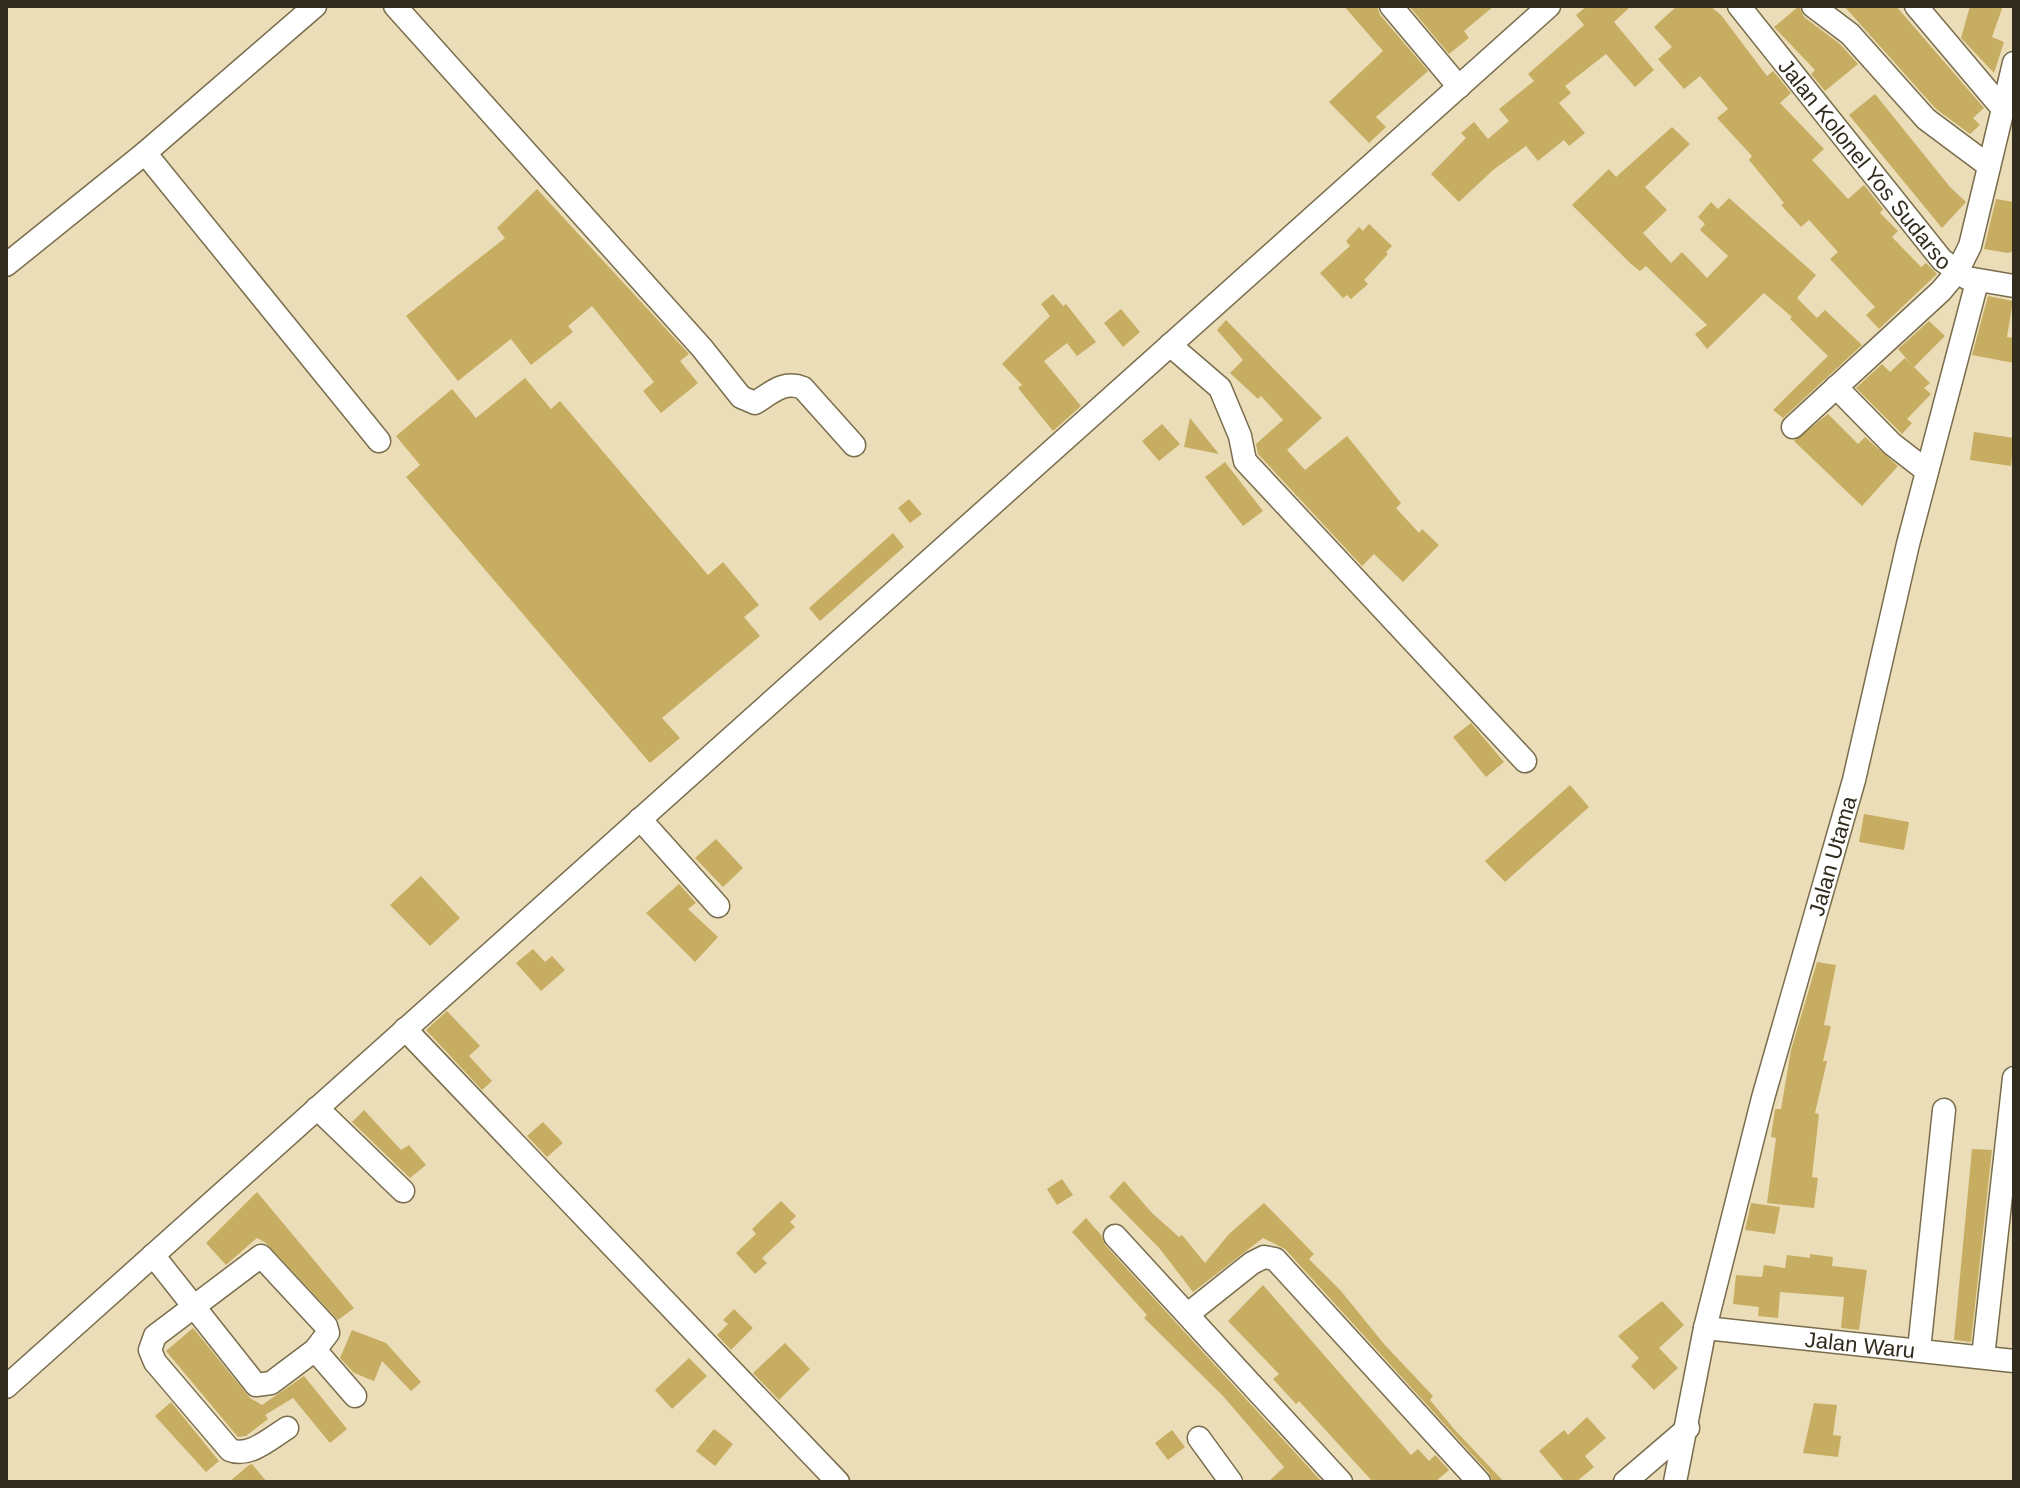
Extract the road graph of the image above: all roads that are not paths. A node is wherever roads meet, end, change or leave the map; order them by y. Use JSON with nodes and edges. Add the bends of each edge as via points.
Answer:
{"nodes":[{"id":1,"x":315,"y":6,"type":"edge"},
{"id":2,"x":395,"y":6,"type":"edge"},
{"id":3,"x":1391,"y":6,"type":"edge"},
{"id":4,"x":1549,"y":6,"type":"edge"},
{"id":5,"x":1739,"y":6,"type":"edge"},
{"id":6,"x":1813,"y":6,"type":"edge"},
{"id":7,"x":1916,"y":6,"type":"edge"},
{"id":8,"x":2014,"y":63,"type":"edge"},
{"id":9,"x":1459,"y":87,"type":"junction"},
{"id":10,"x":2003,"y":109,"type":"junction"},
{"id":11,"x":145,"y":153,"type":"junction"},
{"id":12,"x":1989,"y":166,"type":"junction"},
{"id":13,"x":6,"y":265,"type":"edge"},
{"id":14,"x":1967,"y":277,"type":"junction"},
{"id":15,"x":2014,"y":286,"type":"edge"},
{"id":16,"x":1170,"y":345,"type":"junction"},
{"id":17,"x":1836,"y":387,"type":"junction"},
{"id":18,"x":1793,"y":427,"type":"dead end"},
{"id":19,"x":379,"y":441,"type":"dead end"},
{"id":20,"x":854,"y":445,"type":"dead end"},
{"id":21,"x":1927,"y":471,"type":"junction"},
{"id":22,"x":1525,"y":761,"type":"dead end"},
{"id":23,"x":640,"y":819,"type":"junction"},
{"id":24,"x":718,"y":906,"type":"dead end"},
{"id":25,"x":405,"y":1029,"type":"junction"},
{"id":26,"x":2014,"y":1078,"type":"edge"},
{"id":27,"x":317,"y":1108,"type":"junction"},
{"id":28,"x":1944,"y":1110,"type":"dead end"},
{"id":29,"x":403,"y":1191,"type":"dead end"},
{"id":30,"x":1115,"y":1236,"type":"dead end"},
{"id":31,"x":153,"y":1255,"type":"junction"},
{"id":32,"x":197,"y":1308,"type":"junction"},
{"id":33,"x":1188,"y":1314,"type":"junction"},
{"id":34,"x":1705,"y":1328,"type":"junction"},
{"id":35,"x":315,"y":1350,"type":"junction"},
{"id":36,"x":1919,"y":1350,"type":"junction"},
{"id":37,"x":1983,"y":1357,"type":"junction"},
{"id":38,"x":2014,"y":1361,"type":"edge"},
{"id":39,"x":6,"y":1387,"type":"edge"},
{"id":40,"x":355,"y":1396,"type":"dead end"},
{"id":41,"x":287,"y":1428,"type":"dead end"},
{"id":42,"x":1688,"y":1428,"type":"junction"},
{"id":43,"x":1199,"y":1438,"type":"dead end"},
{"id":44,"x":838,"y":1482,"type":"edge"},
{"id":45,"x":1231,"y":1482,"type":"edge"},
{"id":46,"x":1341,"y":1482,"type":"edge"},
{"id":47,"x":1479,"y":1482,"type":"edge"},
{"id":48,"x":1625,"y":1482,"type":"edge"},
{"id":49,"x":1675,"y":1482,"type":"edge"}],
"edges":[{"from":1,"to":11,"type":"street"},
{"from":2,"to":20,"type":"street","via":[[741,397],[755,403],[794,384]]},
{"from":3,"to":9,"type":"street"},
{"from":4,"to":9,"type":"street"},
{"from":5,"to":14,"type":"street","name":"Jalan Kolonel Yos Sudarso","via":[[1933,251]]},
{"from":6,"to":12,"type":"street","via":[[1850,34],[1926,119]]},
{"from":7,"to":10,"type":"street"},
{"from":8,"to":10,"type":"street"},
{"from":9,"to":16,"type":"street"},
{"from":10,"to":12,"type":"street"},
{"from":11,"to":13,"type":"street"},
{"from":11,"to":19,"type":"street"},
{"from":12,"to":14,"type":"street"},
{"from":14,"to":15,"type":"street","name":"Jalan Kolonel Yos Sudarso"},
{"from":14,"to":17,"type":"street","via":[[1941,291]]},
{"from":14,"to":21,"type":"street","name":"Jalan Utama"},
{"from":16,"to":22,"type":"street","via":[[1220,388],[1245,461]]},
{"from":16,"to":23,"type":"street"},
{"from":17,"to":18,"type":"street"},
{"from":17,"to":21,"type":"street"},
{"from":21,"to":34,"type":"street","name":"Jalan Utama","via":[[1854,780],[1763,1098]]},
{"from":23,"to":24,"type":"street"},
{"from":23,"to":25,"type":"street"},
{"from":25,"to":27,"type":"street"},
{"from":25,"to":44,"type":"street"},
{"from":26,"to":37,"type":"street"},
{"from":27,"to":29,"type":"street"},
{"from":27,"to":31,"type":"street"},
{"from":28,"to":36,"type":"street"},
{"from":30,"to":33,"type":"street"},
{"from":31,"to":32,"type":"street"},
{"from":31,"to":39,"type":"street"},
{"from":32,"to":35,"type":"street","via":[[256,1385],[271,1383]]},
{"from":32,"to":35,"type":"street","via":[[261,1256],[326,1326],[328,1333]]},
{"from":32,"to":41,"type":"street","via":[[155,1336],[150,1350],[155,1362],[230,1450],[248,1451]]},
{"from":33,"to":46,"type":"street"},
{"from":33,"to":47,"type":"street","via":[[1252,1263],[1275,1259]]},
{"from":34,"to":36,"type":"street","name":"Jalan Waru"},
{"from":34,"to":42,"type":"street","name":"Jalan Utama"},
{"from":35,"to":40,"type":"street"},
{"from":36,"to":37,"type":"street","name":"Jalan Waru"},
{"from":37,"to":38,"type":"street","name":"Jalan Waru"},
{"from":42,"to":48,"type":"street"},
{"from":42,"to":49,"type":"street","name":"Jalan Utama"},
{"from":43,"to":45,"type":"street"}]}
